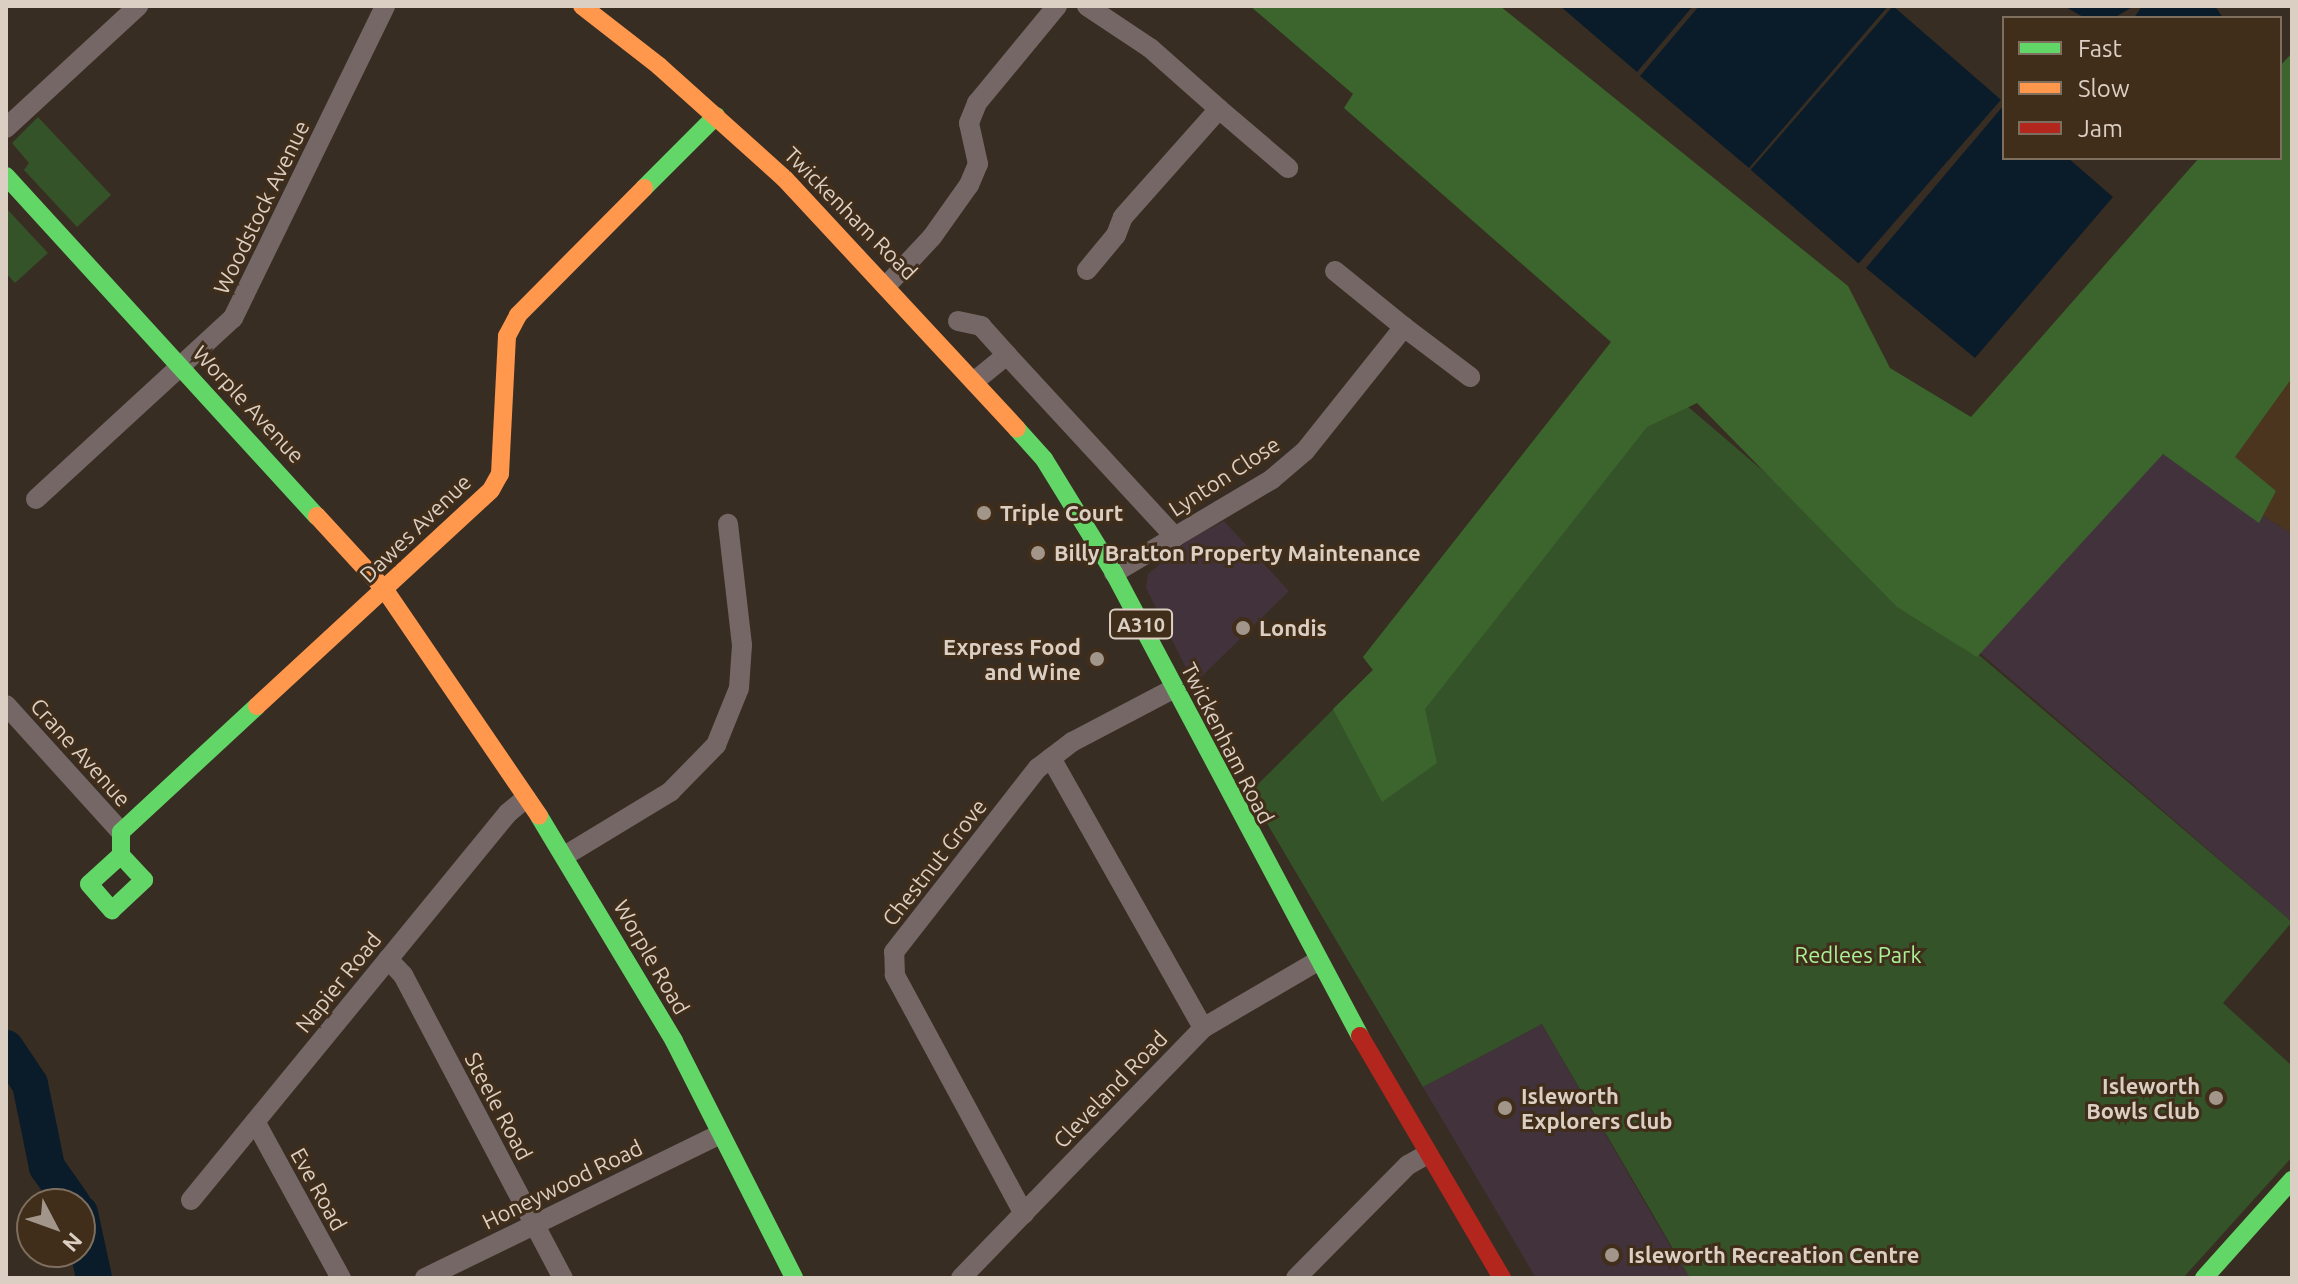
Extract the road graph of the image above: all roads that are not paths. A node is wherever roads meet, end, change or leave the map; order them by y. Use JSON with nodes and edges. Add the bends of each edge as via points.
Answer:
{"nodes":[{"id":1,"x":138,"y":6,"type":"edge"},
{"id":2,"x":385,"y":6,"type":"edge"},
{"id":3,"x":582,"y":6,"type":"edge"},
{"id":4,"x":1057,"y":6,"type":"edge"},
{"id":5,"x":1087,"y":6,"type":"edge"},
{"id":6,"x":1219,"y":109,"type":"junction"},
{"id":7,"x":716,"y":116,"type":"junction"},
{"id":8,"x":6,"y":128,"type":"edge"},
{"id":9,"x":1288,"y":168,"type":"dead end"},
{"id":10,"x":6,"y":176,"type":"edge"},
{"id":11,"x":1087,"y":270,"type":"dead end"},
{"id":12,"x":1335,"y":271,"type":"dead end"},
{"id":13,"x":888,"y":284,"type":"junction"},
{"id":14,"x":958,"y":321,"type":"dead end"},
{"id":15,"x":1404,"y":327,"type":"junction"},
{"id":16,"x":1007,"y":355,"type":"junction"},
{"id":17,"x":182,"y":366,"type":"junction"},
{"id":18,"x":1470,"y":377,"type":"dead end"},
{"id":19,"x":976,"y":380,"type":"junction"},
{"id":20,"x":36,"y":499,"type":"dead end"},
{"id":21,"x":728,"y":524,"type":"dead end"},
{"id":22,"x":1175,"y":537,"type":"junction"},
{"id":23,"x":1114,"y":573,"type":"junction"},
{"id":24,"x":385,"y":590,"type":"junction"},
{"id":25,"x":444,"y":674,"type":"joint"},
{"id":26,"x":1173,"y":689,"type":"junction"},
{"id":27,"x":6,"y":705,"type":"edge"},
{"id":28,"x":1051,"y":758,"type":"junction"},
{"id":29,"x":526,"y":798,"type":"junction"},
{"id":30,"x":121,"y":832,"type":"junction"},
{"id":31,"x":121,"y":855,"type":"dead end"},
{"id":32,"x":566,"y":855,"type":"junction"},
{"id":33,"x":388,"y":959,"type":"junction"},
{"id":34,"x":1316,"y":962,"type":"junction"},
{"id":35,"x":1203,"y":1028,"type":"junction"},
{"id":36,"x":256,"y":1123,"type":"junction"},
{"id":37,"x":720,"y":1134,"type":"junction"},
{"id":38,"x":1426,"y":1155,"type":"junction"},
{"id":39,"x":2292,"y":1180,"type":"edge"},
{"id":40,"x":191,"y":1200,"type":"dead end"},
{"id":41,"x":1024,"y":1214,"type":"junction"},
{"id":42,"x":534,"y":1224,"type":"junction"},
{"id":43,"x":341,"y":1278,"type":"edge"},
{"id":44,"x":425,"y":1278,"type":"edge"},
{"id":45,"x":563,"y":1278,"type":"edge"},
{"id":46,"x":794,"y":1278,"type":"edge"},
{"id":47,"x":961,"y":1278,"type":"edge"},
{"id":48,"x":1296,"y":1278,"type":"edge"},
{"id":49,"x":1502,"y":1278,"type":"edge"},
{"id":50,"x":2204,"y":1278,"type":"edge"}],
"edges":[{"from":1,"to":8,"type":"street"},
{"from":2,"to":17,"type":"street","name":"Woodstock Avenue","via":[[233,318]]},
{"from":3,"to":7,"type":"street","name":"Twickenham Road","number":"A310"},
{"from":4,"to":13,"type":"street","via":[[977,103],[969,123],[978,164],[969,185],[932,237]]},
{"from":5,"to":6,"type":"street","via":[[1150,48]]},
{"from":6,"to":9,"type":"street"},
{"from":6,"to":11,"type":"street","via":[[1123,217],[1116,235]]},
{"from":7,"to":13,"type":"street","name":"Twickenham Road","number":"A310"},
{"from":7,"to":24,"type":"street","name":"Dawes Avenue","via":[[518,315],[507,336],[500,474],[491,490]]},
{"from":10,"to":17,"type":"street","name":"Worple Avenue"},
{"from":12,"to":15,"type":"street"},
{"from":13,"to":19,"type":"street","name":"Twickenham Road","number":"A310"},
{"from":14,"to":16,"type":"street","via":[[981,326]]},
{"from":15,"to":18,"type":"street"},
{"from":15,"to":22,"type":"street","name":"Lynton Close","via":[[1305,451],[1272,479]]},
{"from":16,"to":19,"type":"street"},
{"from":16,"to":22,"type":"street"},
{"from":17,"to":20,"type":"street","name":"Woodstock Avenue"},
{"from":17,"to":24,"type":"street","name":"Worple Avenue"},
{"from":19,"to":23,"type":"street","name":"Twickenham Road","number":"A310","via":[[1053,471]]},
{"from":21,"to":32,"type":"street","via":[[742,645],[739,688],[716,745],[670,792]]},
{"from":22,"to":23,"type":"street","name":"Lynton Close"},
{"from":23,"to":26,"type":"street","name":"Twickenham Road","number":"A310"},
{"from":24,"to":25,"type":"street","name":"Worple Avenue"},
{"from":24,"to":30,"type":"street","name":"Dawes Avenue"},
{"from":25,"to":29,"type":"street","name":"Worple Road"},
{"from":26,"to":28,"type":"street","name":"Chestnut Grove"},
{"from":26,"to":34,"type":"street","name":"Twickenham Road","number":"A310"},
{"from":27,"to":30,"type":"street","name":"Crane Avenue"},
{"from":28,"to":35,"type":"street"},
{"from":28,"to":41,"type":"street","name":"Chestnut Grove","via":[[894,952],[895,975]]},
{"from":29,"to":32,"type":"street","name":"Worple Road"},
{"from":29,"to":33,"type":"street","name":"Napier Road"},
{"from":30,"to":31,"type":"street"},
{"from":32,"to":37,"type":"street","name":"Worple Road","via":[[674,1041]]},
{"from":33,"to":36,"type":"street","name":"Napier Road"},
{"from":33,"to":42,"type":"street","name":"Steele Road","via":[[403,975]]},
{"from":34,"to":35,"type":"street","name":"Cleveland Road"},
{"from":34,"to":38,"type":"street","name":"Twickenham Road","number":"A310"},
{"from":35,"to":41,"type":"street","name":"Cleveland Road"},
{"from":36,"to":40,"type":"street","name":"Napier Road"},
{"from":36,"to":43,"type":"street","name":"Eve Road"},
{"from":37,"to":42,"type":"street","name":"Honeywood Road"},
{"from":37,"to":46,"type":"street","name":"Worple Road"},
{"from":38,"to":48,"type":"street","via":[[1408,1165]]},
{"from":38,"to":49,"type":"street","name":"Twickenham Road","number":"A310"},
{"from":39,"to":50,"type":"street"},
{"from":41,"to":47,"type":"street","name":"Cleveland Road"},
{"from":42,"to":44,"type":"street","name":"Honeywood Road"},
{"from":42,"to":45,"type":"street","name":"Steele Road"}]}
